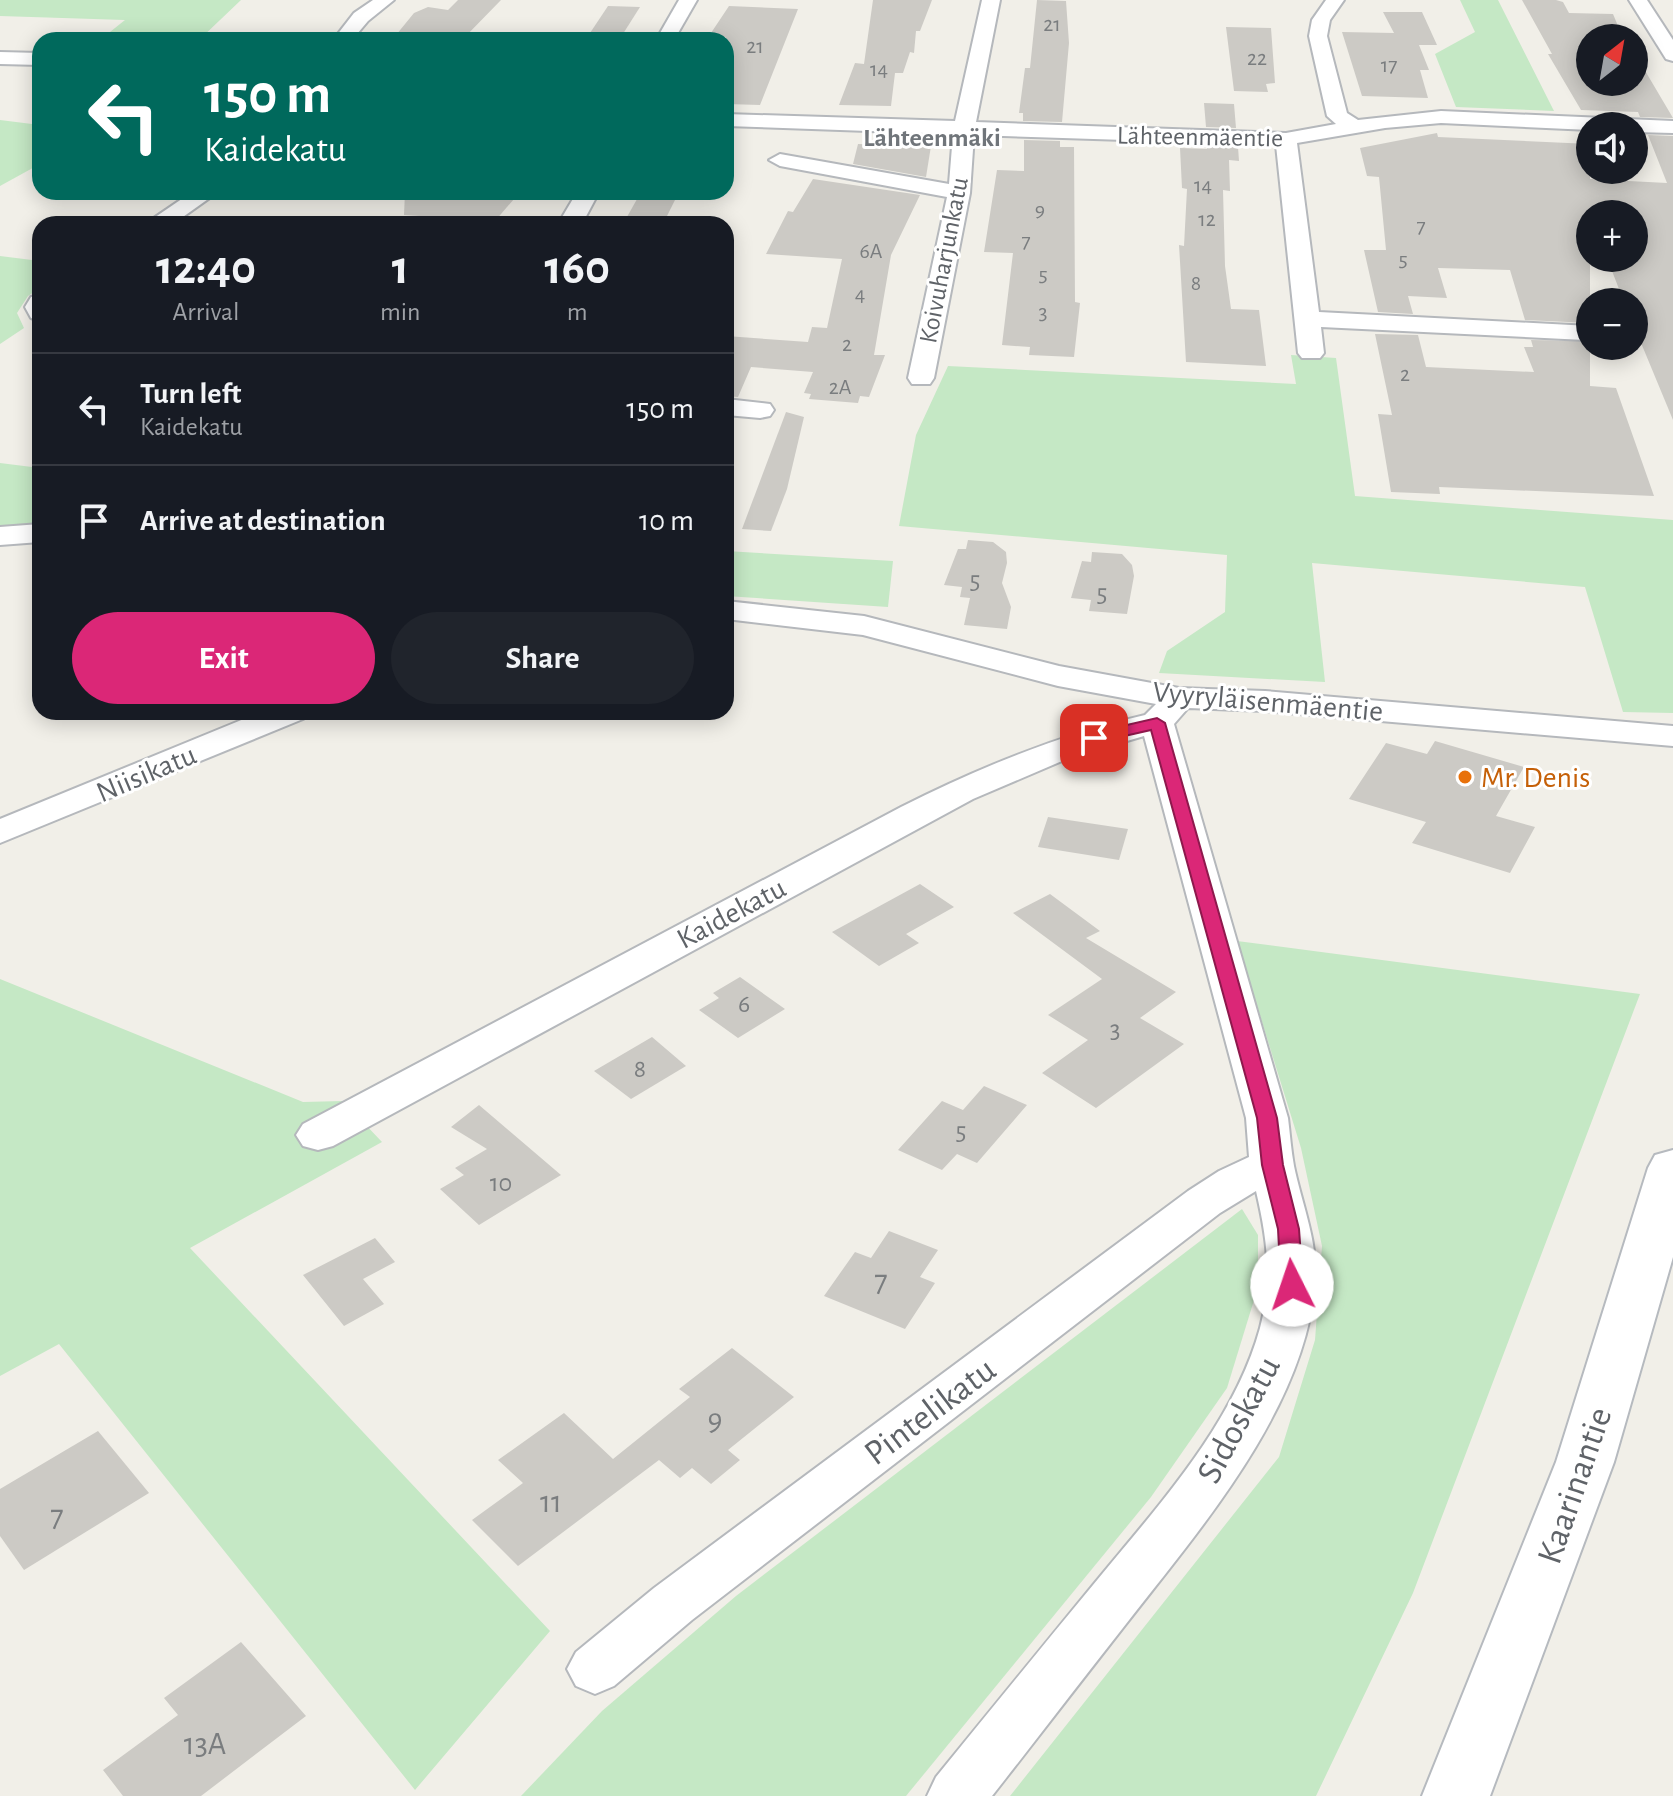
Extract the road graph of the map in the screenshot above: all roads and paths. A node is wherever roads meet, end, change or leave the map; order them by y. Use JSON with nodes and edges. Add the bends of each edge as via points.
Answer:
{"nodes":[{"id":1,"x":385,"y":0,"type":"edge"},
{"id":2,"x":688,"y":0,"type":"edge"},
{"id":3,"x":991,"y":0,"type":"edge"},
{"id":4,"x":1335,"y":0,"type":"edge"},
{"id":5,"x":1638,"y":0,"type":"edge"},
{"id":6,"x":349,"y":32,"type":"edge"},
{"id":7,"x":670,"y":32,"type":"edge"},
{"id":8,"x":1672,"y":51,"type":"edge"},
{"id":9,"x":0,"y":58,"type":"edge"},
{"id":10,"x":32,"y":59,"type":"edge"},
{"id":11,"x":734,"y":120,"type":"edge"},
{"id":12,"x":1354,"y":127,"type":"junction"},
{"id":13,"x":1673,"y":127,"type":"edge"},
{"id":14,"x":964,"y":129,"type":"junction"},
{"id":15,"x":1286,"y":139,"type":"junction"},
{"id":16,"x":780,"y":160,"type":"dead end"},
{"id":17,"x":959,"y":193,"type":"junction"},
{"id":18,"x":194,"y":200,"type":"edge"},
{"id":19,"x":170,"y":216,"type":"edge"},
{"id":20,"x":1309,"y":319,"type":"junction"},
{"id":21,"x":1576,"y":332,"type":"edge"},
{"id":22,"x":1311,"y":353,"type":"dead end"},
{"id":23,"x":921,"y":378,"type":"dead end"},
{"id":24,"x":734,"y":408,"type":"edge"},
{"id":25,"x":760,"y":410,"type":"dead end"},
{"id":26,"x":734,"y":611,"type":"edge"},
{"id":27,"x":1168,"y":710,"type":"junction"},
{"id":28,"x":272,"y":720,"type":"edge"},
{"id":29,"x":1673,"y":736,"type":"edge"},
{"id":30,"x":0,"y":832,"type":"edge"},
{"id":31,"x":318,"y":1135,"type":"dead end"},
{"id":32,"x":1272,"y":1165,"type":"junction"},
{"id":33,"x":1673,"y":1168,"type":"edge"},
{"id":34,"x":595,"y":1669,"type":"dead end"},
{"id":35,"x":956,"y":1796,"type":"edge"},
{"id":36,"x":1456,"y":1796,"type":"edge"}],
"edges":[{"from":1,"to":6,"type":"street"},
{"from":2,"to":7,"type":"street"},
{"from":3,"to":14,"type":"street","name":"Koivuharjunkatu"},
{"from":4,"to":12,"type":"street","via":[[1321,20],[1318,36],[1337,116]]},
{"from":5,"to":8,"type":"street"},
{"from":9,"to":10,"type":"street"},
{"from":11,"to":14,"type":"street","name":"Lähteenmäentie"},
{"from":12,"to":13,"type":"street","name":"Lähteenmäentie","via":[[1441,117]]},
{"from":12,"to":15,"type":"street","name":"Lähteenmäentie"},
{"from":14,"to":15,"type":"street","name":"Lähteenmäentie"},
{"from":14,"to":17,"type":"street","name":"Koivuharjunkatu"},
{"from":15,"to":20,"type":"street"},
{"from":16,"to":17,"type":"street"},
{"from":17,"to":23,"type":"street","name":"Koivuharjunkatu"},
{"from":18,"to":19,"type":"street"},
{"from":20,"to":21,"type":"street"},
{"from":20,"to":22,"type":"street"},
{"from":24,"to":25,"type":"street"},
{"from":26,"to":27,"type":"street","name":"Vyyryläisenmäentie","via":[[917,637]]},
{"from":27,"to":29,"type":"street","name":"Vyyryläisenmäentie","via":[[1265,701]]},
{"from":27,"to":31,"type":"street","name":"Kaidekatu","via":[[946,799]]},
{"from":27,"to":32,"type":"street","name":"Sidoskatu","via":[[1267,1118]]},
{"from":28,"to":30,"type":"street","name":"Niisikatu"},
{"from":32,"to":34,"type":"street","name":"Pintelikatu","via":[[1204,1202],[673,1604]]},
{"from":32,"to":35,"type":"street","name":"Sidoskatu","via":[[1288,1229],[1292,1285],[1279,1339],[1258,1391],[1190,1503]]},
{"from":33,"to":36,"type":"main road","name":"Kaarinantie","via":[[1585,1462]]}]}
